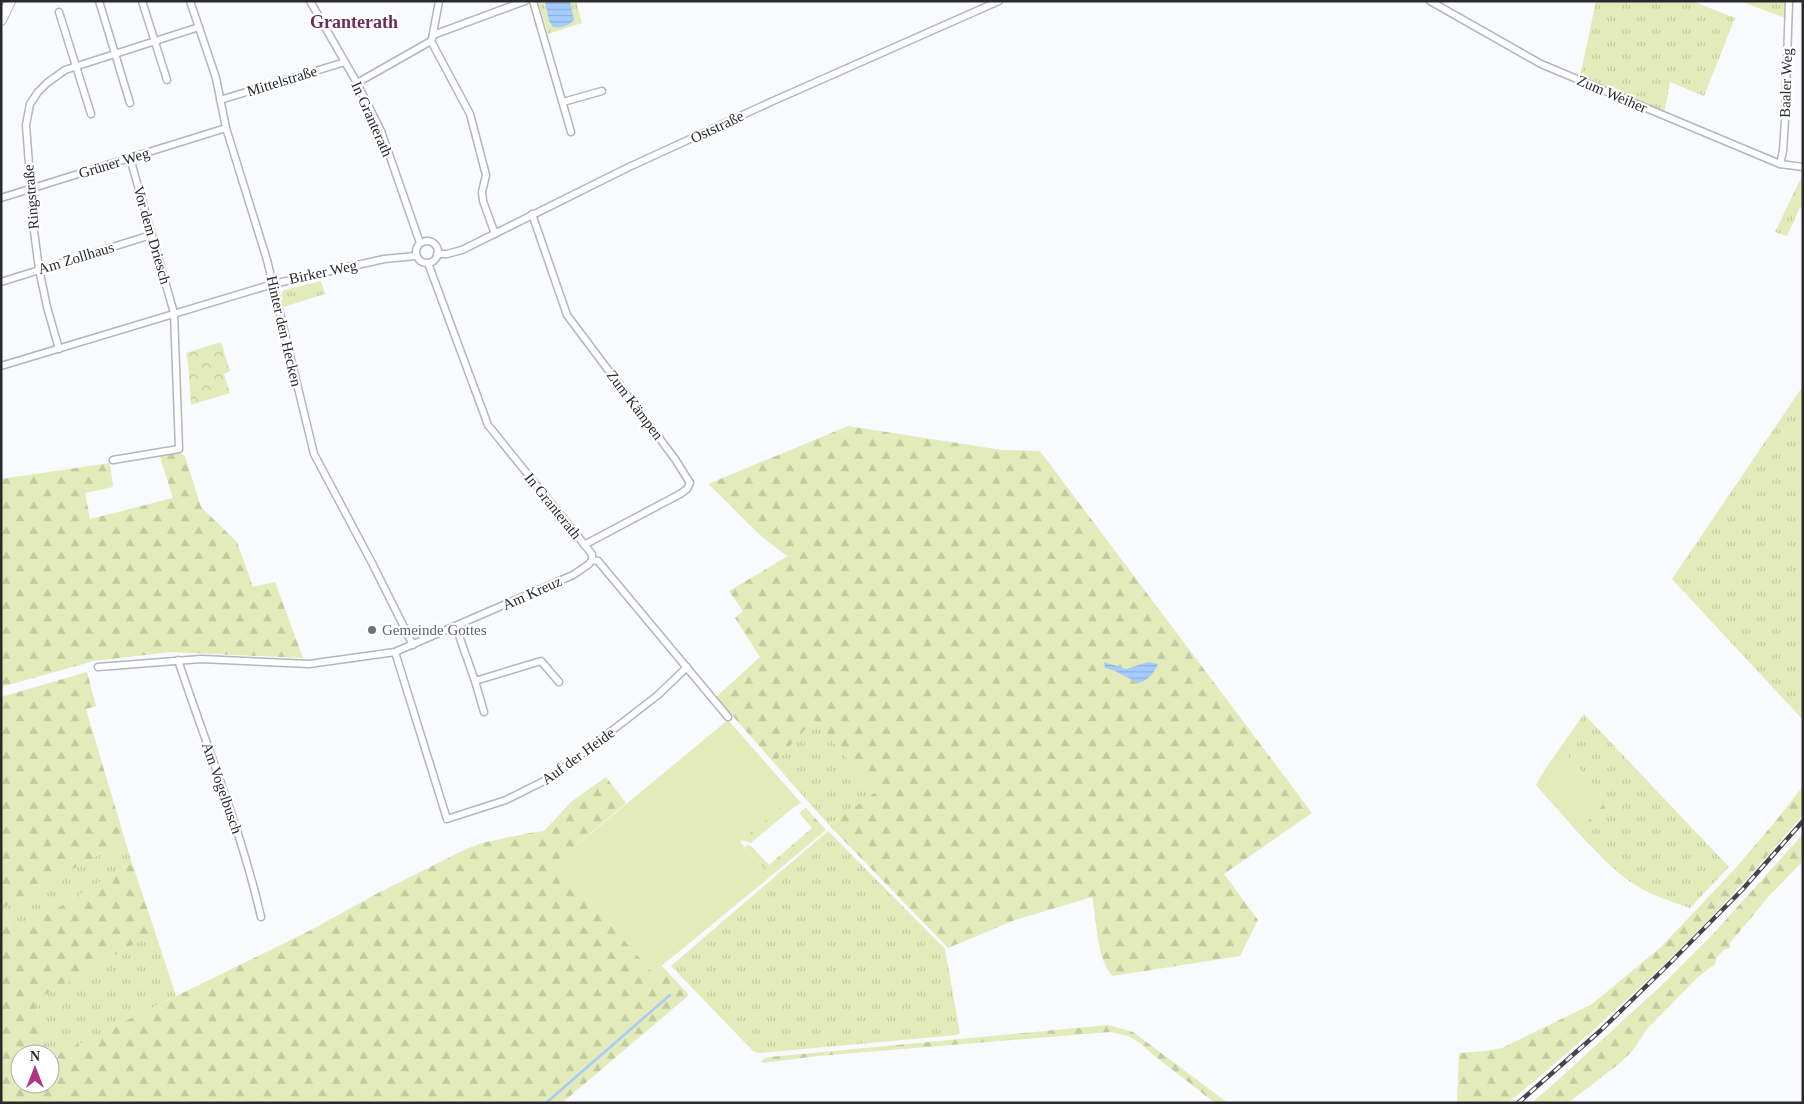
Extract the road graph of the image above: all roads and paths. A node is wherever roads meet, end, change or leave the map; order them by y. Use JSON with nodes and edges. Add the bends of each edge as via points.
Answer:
{"nodes":[{"id":1,"x":10,"y":1,"type":"edge"},
{"id":2,"x":99,"y":1,"type":"edge"},
{"id":3,"x":142,"y":1,"type":"edge"},
{"id":4,"x":190,"y":1,"type":"edge"},
{"id":5,"x":310,"y":1,"type":"edge"},
{"id":6,"x":439,"y":1,"type":"edge"},
{"id":7,"x":525,"y":1,"type":"edge"},
{"id":8,"x":533,"y":1,"type":"edge"},
{"id":9,"x":998,"y":1,"type":"edge"},
{"id":10,"x":1430,"y":1,"type":"edge"},
{"id":11,"x":1789,"y":1,"type":"edge"},
{"id":12,"x":60,"y":12,"type":"dead end"},
{"id":13,"x":1,"y":20,"type":"edge"},
{"id":14,"x":198,"y":27,"type":"junction"},
{"id":15,"x":432,"y":38,"type":"junction"},
{"id":16,"x":155,"y":40,"type":"junction"},
{"id":17,"x":116,"y":53,"type":"junction"},
{"id":18,"x":345,"y":62,"type":"junction"},
{"id":19,"x":76,"y":65,"type":"junction"},
{"id":20,"x":167,"y":80,"type":"dead end"},
{"id":21,"x":357,"y":83,"type":"junction"},
{"id":22,"x":602,"y":91,"type":"dead end"},
{"id":23,"x":220,"y":100,"type":"junction"},
{"id":24,"x":563,"y":102,"type":"junction"},
{"id":25,"x":130,"y":103,"type":"dead end"},
{"id":26,"x":91,"y":114,"type":"dead end"},
{"id":27,"x":226,"y":128,"type":"junction"},
{"id":28,"x":572,"y":132,"type":"dead end"},
{"id":29,"x":130,"y":158,"type":"junction"},
{"id":30,"x":1780,"y":164,"type":"junction"},
{"id":31,"x":1803,"y":167,"type":"edge"},
{"id":32,"x":30,"y":189,"type":"junction"},
{"id":33,"x":1,"y":198,"type":"edge"},
{"id":34,"x":532,"y":214,"type":"junction"},
{"id":35,"x":495,"y":234,"type":"junction"},
{"id":36,"x":152,"y":235,"type":"junction"},
{"id":37,"x":420,"y":243,"type":"junction"},
{"id":38,"x":437,"y":254,"type":"junction"},
{"id":39,"x":416,"y":256,"type":"junction"},
{"id":40,"x":428,"y":263,"type":"junction"},
{"id":41,"x":39,"y":269,"type":"junction"},
{"id":42,"x":1,"y":282,"type":"edge"},
{"id":43,"x":272,"y":284,"type":"junction"},
{"id":44,"x":174,"y":312,"type":"junction"},
{"id":45,"x":59,"y":349,"type":"junction"},
{"id":46,"x":1,"y":366,"type":"edge"},
{"id":47,"x":112,"y":460,"type":"dead end"},
{"id":48,"x":584,"y":545,"type":"junction"},
{"id":49,"x":592,"y":560,"type":"junction"},
{"id":50,"x":456,"y":627,"type":"junction"},
{"id":51,"x":413,"y":646,"type":"junction"},
{"id":52,"x":395,"y":652,"type":"junction"},
{"id":53,"x":178,"y":660,"type":"junction"},
{"id":54,"x":98,"y":667,"type":"dead end"},
{"id":55,"x":687,"y":667,"type":"junction"},
{"id":56,"x":476,"y":681,"type":"junction"},
{"id":57,"x":559,"y":682,"type":"dead end"},
{"id":58,"x":484,"y":712,"type":"dead end"},
{"id":59,"x":728,"y":717,"type":"dead end"},
{"id":60,"x":261,"y":917,"type":"dead end"}],
"edges":[{"from":1,"to":13,"type":"main road"},
{"from":2,"to":17,"type":"street"},
{"from":3,"to":16,"type":"street"},
{"from":4,"to":14,"type":"street","name":"Hinter den Hecken"},
{"from":5,"to":18,"type":"street","name":"In Granterath"},
{"from":6,"to":15,"type":"street"},
{"from":7,"to":15,"type":"street"},
{"from":8,"to":24,"type":"street"},
{"from":9,"to":34,"type":"street","name":"Oststraße","via":[[773,101]]},
{"from":10,"to":30,"type":"street","name":"Zum Weiher","via":[[1541,64]]},
{"from":11,"to":30,"type":"street","name":"Baaler Weg"},
{"from":12,"to":19,"type":"street"},
{"from":14,"to":16,"type":"street","name":"Ringstraße"},
{"from":14,"to":23,"type":"street","name":"Hinter den Hecken","via":[[216,78]]},
{"from":15,"to":21,"type":"street"},
{"from":15,"to":35,"type":"street","via":[[470,114],[486,175],[483,201]]},
{"from":16,"to":17,"type":"street","name":"Ringstraße"},
{"from":16,"to":20,"type":"street"},
{"from":17,"to":19,"type":"street","name":"Ringstraße"},
{"from":17,"to":25,"type":"street"},
{"from":18,"to":21,"type":"street","name":"In Granterath"},
{"from":18,"to":23,"type":"street","name":"Mittelstraße"},
{"from":19,"to":26,"type":"street"},
{"from":19,"to":32,"type":"street","name":"Ringstraße","via":[[47,82],[30,104],[26,138]]},
{"from":21,"to":37,"type":"street","name":"In Granterath","via":[[381,130]]},
{"from":22,"to":24,"type":"street"},
{"from":23,"to":27,"type":"street","name":"Hinter den Hecken"},
{"from":24,"to":28,"type":"street"},
{"from":27,"to":29,"type":"street","name":"Grüner Weg"},
{"from":27,"to":43,"type":"street","name":"Hinter den Hecken"},
{"from":29,"to":32,"type":"street","name":"Grüner Weg"},
{"from":29,"to":36,"type":"street","name":"Vor dem Driesch"},
{"from":30,"to":31,"type":"street","name":"Zum Weiher"},
{"from":32,"to":33,"type":"street","name":"Grüner Weg"},
{"from":32,"to":41,"type":"street","name":"Ringstraße"},
{"from":34,"to":35,"type":"street","name":"Oststraße"},
{"from":34,"to":48,"type":"street","name":"Zum Kämpen","via":[[567,315],[690,483],[680,494]]},
{"from":35,"to":38,"type":"street","name":"Oststraße","via":[[462,250]]},
{"from":36,"to":41,"type":"street","name":"Am Zollhaus"},
{"from":36,"to":44,"type":"street","name":"Vor dem Driesch"},
{"from":37,"to":38,"type":"street","via":[[432,243]]},
{"from":37,"to":39,"type":"street"},
{"from":38,"to":40,"type":"street"},
{"from":39,"to":40,"type":"street"},
{"from":39,"to":43,"type":"street","name":"Birker Weg","via":[[384,259]]},
{"from":40,"to":48,"type":"street","name":"In Granterath","via":[[488,425]]},
{"from":41,"to":42,"type":"street","name":"Am Zollhaus"},
{"from":41,"to":45,"type":"street","name":"Ringstraße"},
{"from":43,"to":44,"type":"street","name":"Birker Weg"},
{"from":43,"to":51,"type":"street","name":"Hinter den Hecken","via":[[314,454]]},
{"from":44,"to":45,"type":"street","name":"Birker Weg"},
{"from":44,"to":47,"type":"street","via":[[179,449]]},
{"from":45,"to":46,"type":"street","name":"Birker Weg"},
{"from":48,"to":49,"type":"street","name":"In Granterath","via":[[592,554]]},
{"from":49,"to":50,"type":"street","name":"Am Kreuz","via":[[573,575]]},
{"from":49,"to":55,"type":"street","name":"In Granterath","via":[[598,561]]},
{"from":50,"to":51,"type":"street","name":"Am Kreuz"},
{"from":50,"to":56,"type":"street"},
{"from":51,"to":52,"type":"street"},
{"from":52,"to":53,"type":"street","via":[[309,664]]},
{"from":52,"to":55,"type":"street","name":"Auf der Heide","via":[[447,818],[506,800],[552,777],[658,695]]},
{"from":53,"to":54,"type":"street"},
{"from":53,"to":60,"type":"street","name":"Am Vogelbusch","via":[[236,829]]},
{"from":55,"to":59,"type":"street","name":"In Granterath"},
{"from":56,"to":57,"type":"street","via":[[541,661]]},
{"from":56,"to":58,"type":"street"}]}
